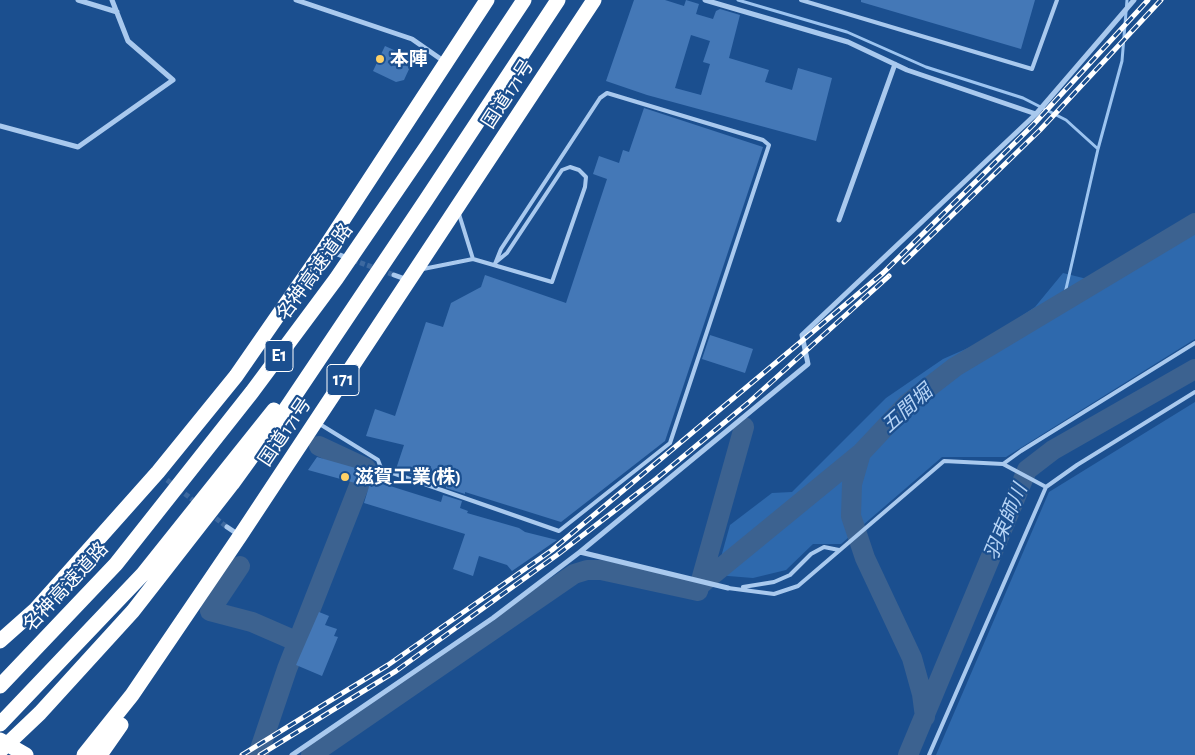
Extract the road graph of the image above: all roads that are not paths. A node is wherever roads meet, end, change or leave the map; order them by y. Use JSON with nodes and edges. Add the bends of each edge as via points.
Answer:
{"nodes":[{"id":1,"x":78,"y":0,"type":"edge"},
{"id":2,"x":112,"y":0,"type":"edge"},
{"id":3,"x":296,"y":0,"type":"edge"},
{"id":4,"x":487,"y":0,"type":"edge"},
{"id":5,"x":524,"y":0,"type":"edge"},
{"id":6,"x":558,"y":0,"type":"edge"},
{"id":7,"x":594,"y":0,"type":"edge"},
{"id":8,"x":705,"y":0,"type":"edge"},
{"id":9,"x":801,"y":0,"type":"edge"},
{"id":10,"x":1057,"y":0,"type":"edge"},
{"id":11,"x":1134,"y":0,"type":"edge"},
{"id":12,"x":117,"y":12,"type":"junction"},
{"id":13,"x":446,"y":62,"type":"junction"},
{"id":14,"x":895,"y":64,"type":"junction"},
{"id":15,"x":1036,"y":114,"type":"junction"},
{"id":16,"x":0,"y":126,"type":"edge"},
{"id":17,"x":426,"y":200,"type":"junction"},
{"id":18,"x":457,"y":208,"type":"junction"},
{"id":19,"x":839,"y":220,"type":"dead end"},
{"id":20,"x":324,"y":249,"type":"junction"},
{"id":21,"x":345,"y":257,"type":"tunnel mouth"},
{"id":22,"x":473,"y":259,"type":"junction"},
{"id":23,"x":495,"y":264,"type":"junction"},
{"id":24,"x":394,"y":275,"type":"tunnel mouth"},
{"id":25,"x":412,"y":276,"type":"junction"},
{"id":26,"x":1195,"y":343,"type":"edge"},
{"id":27,"x":1195,"y":392,"type":"edge"},
{"id":28,"x":316,"y":422,"type":"junction"},
{"id":29,"x":1003,"y":464,"type":"junction"},
{"id":30,"x":1046,"y":487,"type":"junction"},
{"id":31,"x":226,"y":527,"type":"tunnel mouth"},
{"id":32,"x":240,"y":536,"type":"junction"},
{"id":33,"x":839,"y":550,"type":"junction"},
{"id":34,"x":580,"y":552,"type":"junction"},
{"id":35,"x":728,"y":588,"type":"joint"},
{"id":36,"x":736,"y":588,"type":"junction"},
{"id":37,"x":172,"y":635,"type":"junction"},
{"id":38,"x":0,"y":641,"type":"edge"},
{"id":39,"x":0,"y":686,"type":"edge"},
{"id":40,"x":0,"y":724,"type":"edge"},
{"id":41,"x":0,"y":740,"type":"edge"},
{"id":42,"x":0,"y":751,"type":"edge"},
{"id":43,"x":104,"y":753,"type":"edge"},
{"id":44,"x":26,"y":755,"type":"edge"},
{"id":45,"x":84,"y":755,"type":"edge"},
{"id":46,"x":292,"y":755,"type":"edge"},
{"id":47,"x":929,"y":755,"type":"edge"}],
"edges":[{"from":1,"to":12,"type":"street"},
{"from":2,"to":12,"type":"street"},
{"from":3,"to":13,"type":"street","via":[[412,39]]},
{"from":4,"to":13,"type":"highway"},
{"from":5,"to":39,"type":"highway","name":"名神高速道路","number":"E1","via":[[336,279],[247,399],[116,564]]},
{"from":6,"to":17,"type":"highway","number":"E1"},
{"from":7,"to":18,"type":"highway","name":"国道171号","number":"171"},
{"from":8,"to":14,"type":"street","via":[[848,42]]},
{"from":9,"to":10,"type":"lane","via":[[1032,69]]},
{"from":11,"to":15,"type":"street"},
{"from":12,"to":16,"type":"street","via":[[128,41],[173,80],[78,147]]},
{"from":13,"to":20,"type":"highway"},
{"from":14,"to":15,"type":"street"},
{"from":14,"to":19,"type":"street"},
{"from":15,"to":34,"type":"street","via":[[802,335],[808,364]]},
{"from":17,"to":40,"type":"highway","number":"E1","via":[[338,326],[143,574]]},
{"from":17,"to":42,"type":"highway","number":"E1","via":[[279,419],[210,514],[134,611],[40,713]]},
{"from":18,"to":22,"type":"lane"},
{"from":18,"to":25,"type":"highway","name":"国道171号","number":"171"},
{"from":20,"to":21,"type":"street"},
{"from":20,"to":38,"type":"highway","via":[[236,376],[160,474],[36,609]]},
{"from":22,"to":23,"type":"lane"},
{"from":22,"to":25,"type":"lane"},
{"from":23,"to":23,"type":"lane","via":[[552,282],[585,187],[586,177],[579,170],[570,167],[562,170],[507,253]]},
{"from":23,"to":28,"type":"lane","via":[[600,98],[607,93],[763,140],[769,145],[670,443],[559,531],[387,472],[378,460]]},
{"from":24,"to":25,"type":"street"},
{"from":25,"to":28,"type":"highway","name":"国道171号","number":"171"},
{"from":26,"to":29,"type":"lane"},
{"from":27,"to":30,"type":"lane"},
{"from":28,"to":32,"type":"highway","name":"国道171号","number":"171"},
{"from":29,"to":30,"type":"lane"},
{"from":29,"to":33,"type":"lane","via":[[944,461]]},
{"from":30,"to":47,"type":"lane"},
{"from":31,"to":32,"type":"street"},
{"from":32,"to":37,"type":"highway","name":"国道171号","number":"171"},
{"from":33,"to":36,"type":"lane","via":[[824,547],[790,574],[774,582]]},
{"from":33,"to":36,"type":"lane","via":[[789,591],[774,594]]},
{"from":34,"to":35,"type":"street"},
{"from":34,"to":46,"type":"street","via":[[493,618]]},
{"from":35,"to":36,"type":"lane"},
{"from":37,"to":43,"type":"highway","via":[[162,662]]},
{"from":37,"to":45,"type":"highway","name":"国道171号","number":"171","via":[[132,695]]},
{"from":41,"to":44,"type":"highway"}]}
